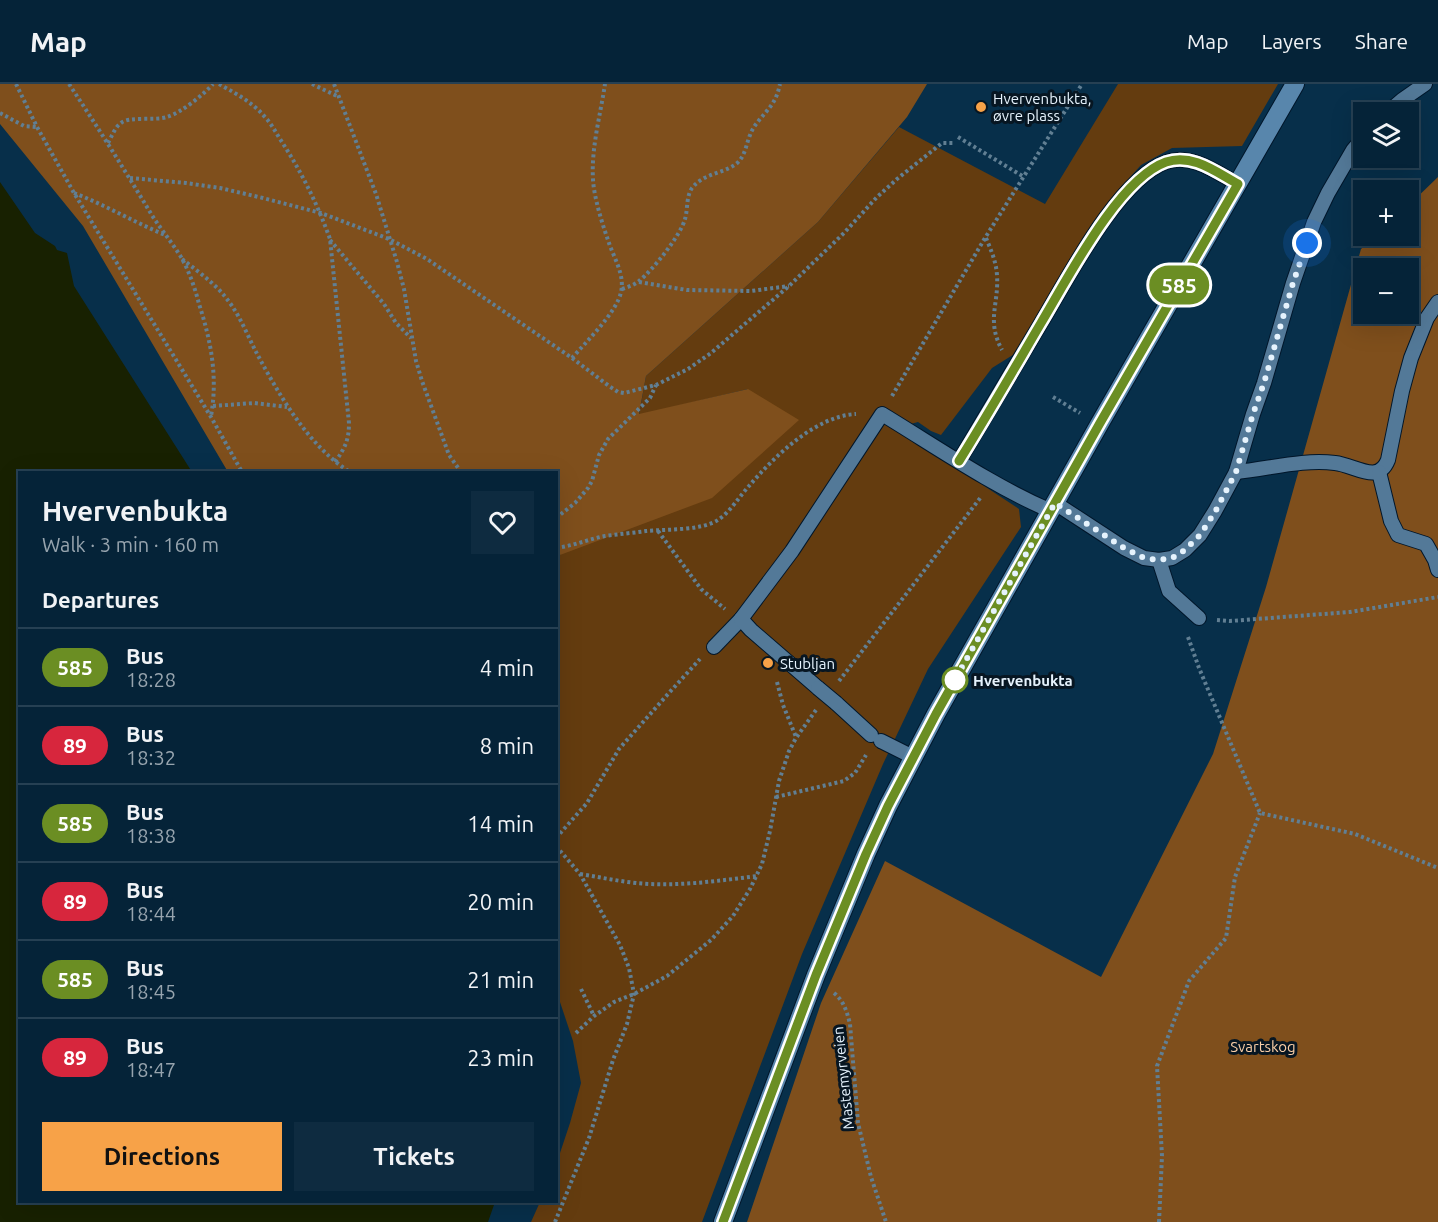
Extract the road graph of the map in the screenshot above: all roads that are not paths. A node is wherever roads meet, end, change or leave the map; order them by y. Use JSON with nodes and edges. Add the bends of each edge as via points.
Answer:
{"nodes":[{"id":1,"x":1295,"y":84,"type":"edge"},
{"id":2,"x":1425,"y":84,"type":"edge"},
{"id":3,"x":1400,"y":102,"type":"edge"},
{"id":4,"x":1353,"y":150,"type":"edge"},
{"id":5,"x":1238,"y":184,"type":"junction"},
{"id":6,"x":1438,"y":302,"type":"edge"},
{"id":7,"x":959,"y":461,"type":"junction"},
{"id":8,"x":1236,"y":472,"type":"junction"},
{"id":9,"x":1379,"y":472,"type":"junction"},
{"id":10,"x":1053,"y":507,"type":"junction"},
{"id":11,"x":1159,"y":560,"type":"junction"},
{"id":12,"x":1438,"y":570,"type":"edge"},
{"id":13,"x":1198,"y":618,"type":"road end"},
{"id":14,"x":741,"y":619,"type":"junction"},
{"id":15,"x":714,"y":647,"type":"road end"},
{"id":16,"x":913,"y":758,"type":"junction"},
{"id":17,"x":723,"y":1222,"type":"edge"}],
"edges":[{"from":1,"to":5,"type":"main road"},
{"from":2,"to":3,"type":"lane"},
{"from":4,"to":8,"type":"lane","via":[[1314,222]]},
{"from":5,"to":7,"type":"lane","via":[[1182,159],[1151,169],[1137,181],[1098,230]]},
{"from":5,"to":10,"type":"main road"},
{"from":6,"to":9,"type":"lane","via":[[1411,358],[1388,460]]},
{"from":7,"to":10,"type":"lane","via":[[1031,502]]},
{"from":7,"to":14,"type":"lane","via":[[882,414],[792,551]]},
{"from":8,"to":9,"type":"lane","via":[[1314,462]]},
{"from":8,"to":11,"type":"lane","via":[[1200,535],[1172,558]]},
{"from":9,"to":12,"type":"lane","via":[[1398,534],[1426,544]]},
{"from":10,"to":11,"type":"lane","via":[[1124,548]]},
{"from":10,"to":16,"type":"main road"},
{"from":11,"to":13,"type":"lane","via":[[1169,591]]},
{"from":14,"to":15,"type":"lane"},
{"from":14,"to":16,"type":"lane","via":[[826,698],[876,738]]},
{"from":16,"to":17,"type":"main road","via":[[866,854],[816,975]]}]}
